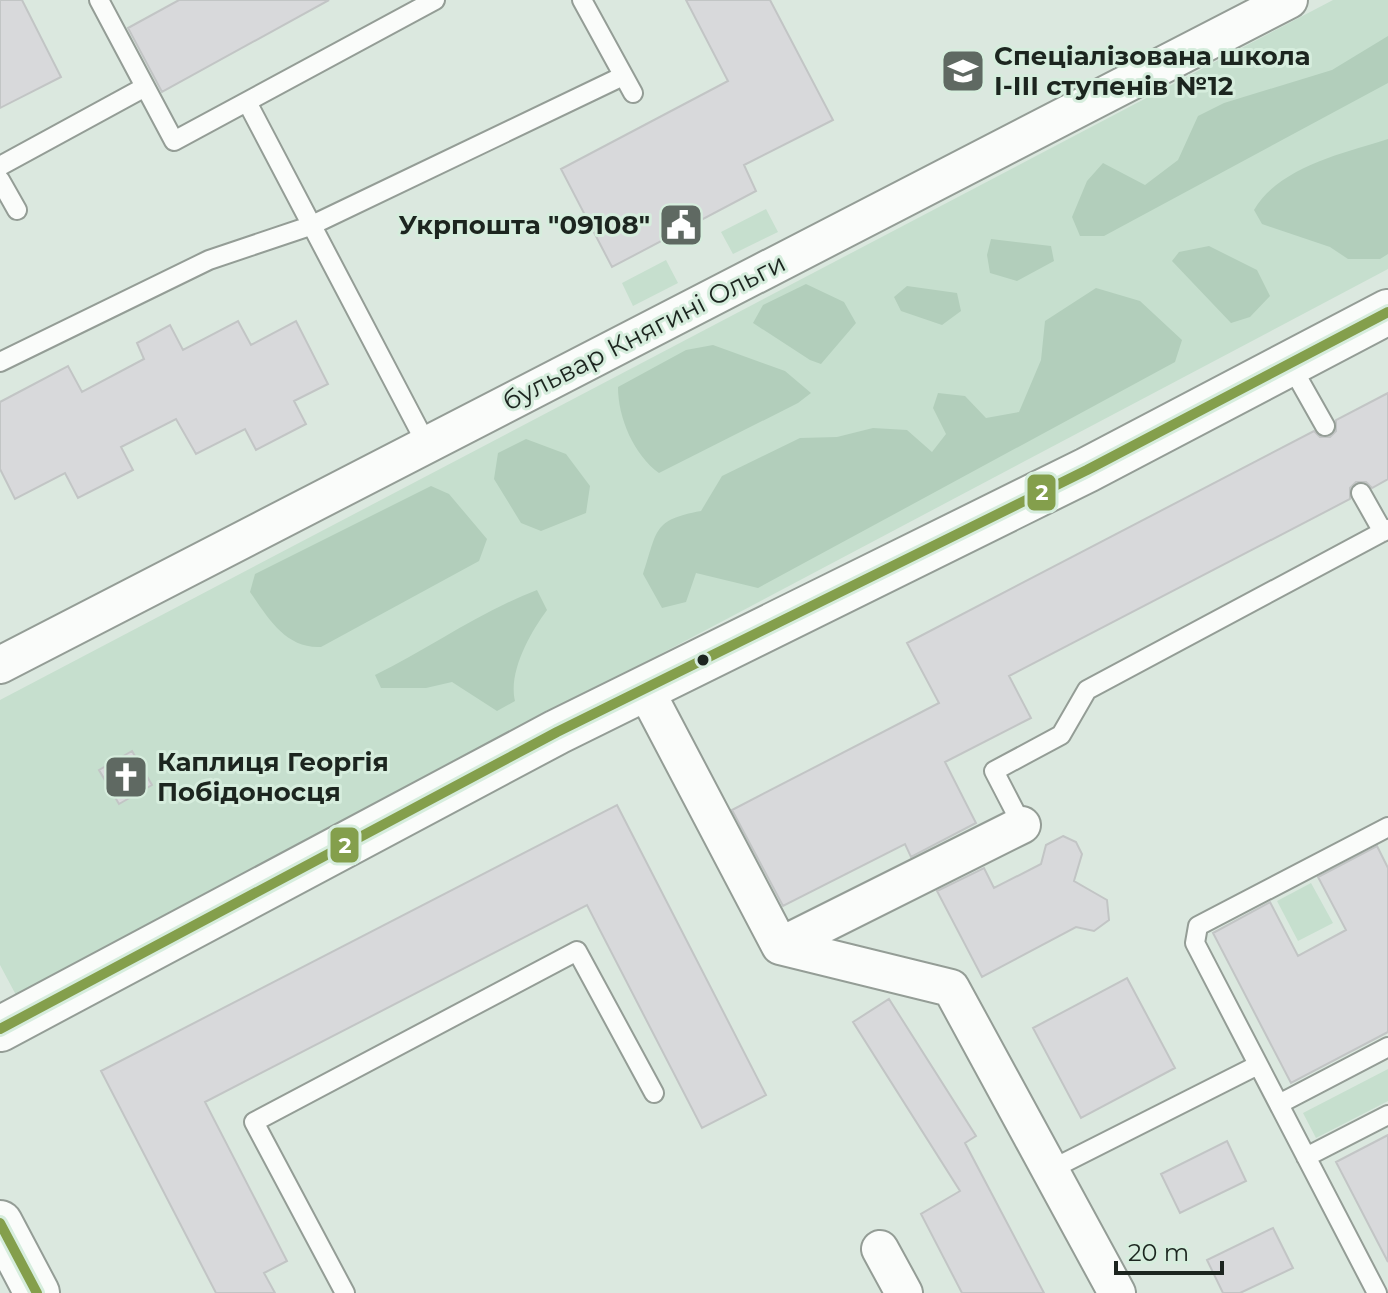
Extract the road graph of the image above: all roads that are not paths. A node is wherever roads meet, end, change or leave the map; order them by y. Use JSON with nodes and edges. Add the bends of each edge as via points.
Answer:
{"nodes":[{"id":1,"x":99,"y":0,"type":"edge"},
{"id":2,"x":435,"y":0,"type":"edge"},
{"id":3,"x":582,"y":0,"type":"edge"},
{"id":4,"x":1289,"y":0,"type":"edge"},
{"id":5,"x":623,"y":76,"type":"junction"},
{"id":6,"x":145,"y":87,"type":"junction"},
{"id":7,"x":633,"y":93,"type":"dead end"},
{"id":8,"x":247,"y":102,"type":"junction"},
{"id":9,"x":0,"y":166,"type":"edge"},
{"id":10,"x":0,"y":180,"type":"edge"},
{"id":11,"x":17,"y":210,"type":"dead end"},
{"id":12,"x":310,"y":226,"type":"junction"},
{"id":13,"x":1388,"y":312,"type":"edge"},
{"id":14,"x":0,"y":362,"type":"edge"},
{"id":15,"x":1290,"y":364,"type":"junction"},
{"id":16,"x":1325,"y":426,"type":"dead end"},
{"id":17,"x":427,"y":445,"type":"junction"},
{"id":18,"x":1361,"y":493,"type":"dead end"},
{"id":19,"x":1385,"y":531,"type":"edge"},
{"id":20,"x":0,"y":665,"type":"edge"},
{"id":21,"x":646,"y":691,"type":"junction"},
{"id":22,"x":1022,"y":825,"type":"joint"},
{"id":23,"x":1388,"y":827,"type":"edge"},
{"id":24,"x":780,"y":946,"type":"junction"},
{"id":25,"x":0,"y":1029,"type":"edge"},
{"id":26,"x":1388,"y":1047,"type":"edge"},
{"id":27,"x":1258,"y":1065,"type":"junction"},
{"id":28,"x":654,"y":1093,"type":"dead end"},
{"id":29,"x":1279,"y":1104,"type":"junction"},
{"id":30,"x":1388,"y":1115,"type":"edge"},
{"id":31,"x":1306,"y":1157,"type":"junction"},
{"id":32,"x":1050,"y":1170,"type":"junction"},
{"id":33,"x":0,"y":1223,"type":"edge"},
{"id":34,"x":880,"y":1249,"type":"dead end"},
{"id":35,"x":37,"y":1293,"type":"edge"},
{"id":36,"x":345,"y":1293,"type":"edge"},
{"id":37,"x":904,"y":1293,"type":"edge"},
{"id":38,"x":1117,"y":1293,"type":"edge"},
{"id":39,"x":1377,"y":1293,"type":"edge"}],
"edges":[{"from":1,"to":6,"type":"lane"},
{"from":2,"to":8,"type":"lane"},
{"from":3,"to":5,"type":"lane"},
{"from":4,"to":17,"type":"street","name":"бульвар Княгині Ольги"},
{"from":5,"to":7,"type":"lane"},
{"from":5,"to":12,"type":"lane"},
{"from":6,"to":8,"type":"lane","via":[[174,141]]},
{"from":6,"to":9,"type":"lane"},
{"from":8,"to":12,"type":"lane"},
{"from":10,"to":11,"type":"lane"},
{"from":12,"to":14,"type":"lane","via":[[209,260]]},
{"from":12,"to":17,"type":"lane"},
{"from":13,"to":15,"type":"street"},
{"from":15,"to":16,"type":"lane"},
{"from":15,"to":21,"type":"street"},
{"from":17,"to":20,"type":"street","name":"бульвар Княгині Ольги"},
{"from":18,"to":19,"type":"lane"},
{"from":19,"to":22,"type":"lane","via":[[1087,690],[1061,735],[994,771]]},
{"from":21,"to":24,"type":"street"},
{"from":21,"to":25,"type":"street","via":[[557,732]]},
{"from":22,"to":24,"type":"street"},
{"from":23,"to":27,"type":"lane","via":[[1198,926],[1195,943]]},
{"from":24,"to":32,"type":"street","via":[[951,988]]},
{"from":26,"to":29,"type":"lane"},
{"from":27,"to":29,"type":"lane"},
{"from":27,"to":32,"type":"lane"},
{"from":28,"to":36,"type":"lane","via":[[577,951],[254,1122]]},
{"from":29,"to":31,"type":"lane"},
{"from":30,"to":31,"type":"lane"},
{"from":31,"to":39,"type":"lane"},
{"from":32,"to":38,"type":"street"},
{"from":33,"to":35,"type":"street"},
{"from":34,"to":37,"type":"street"}]}
